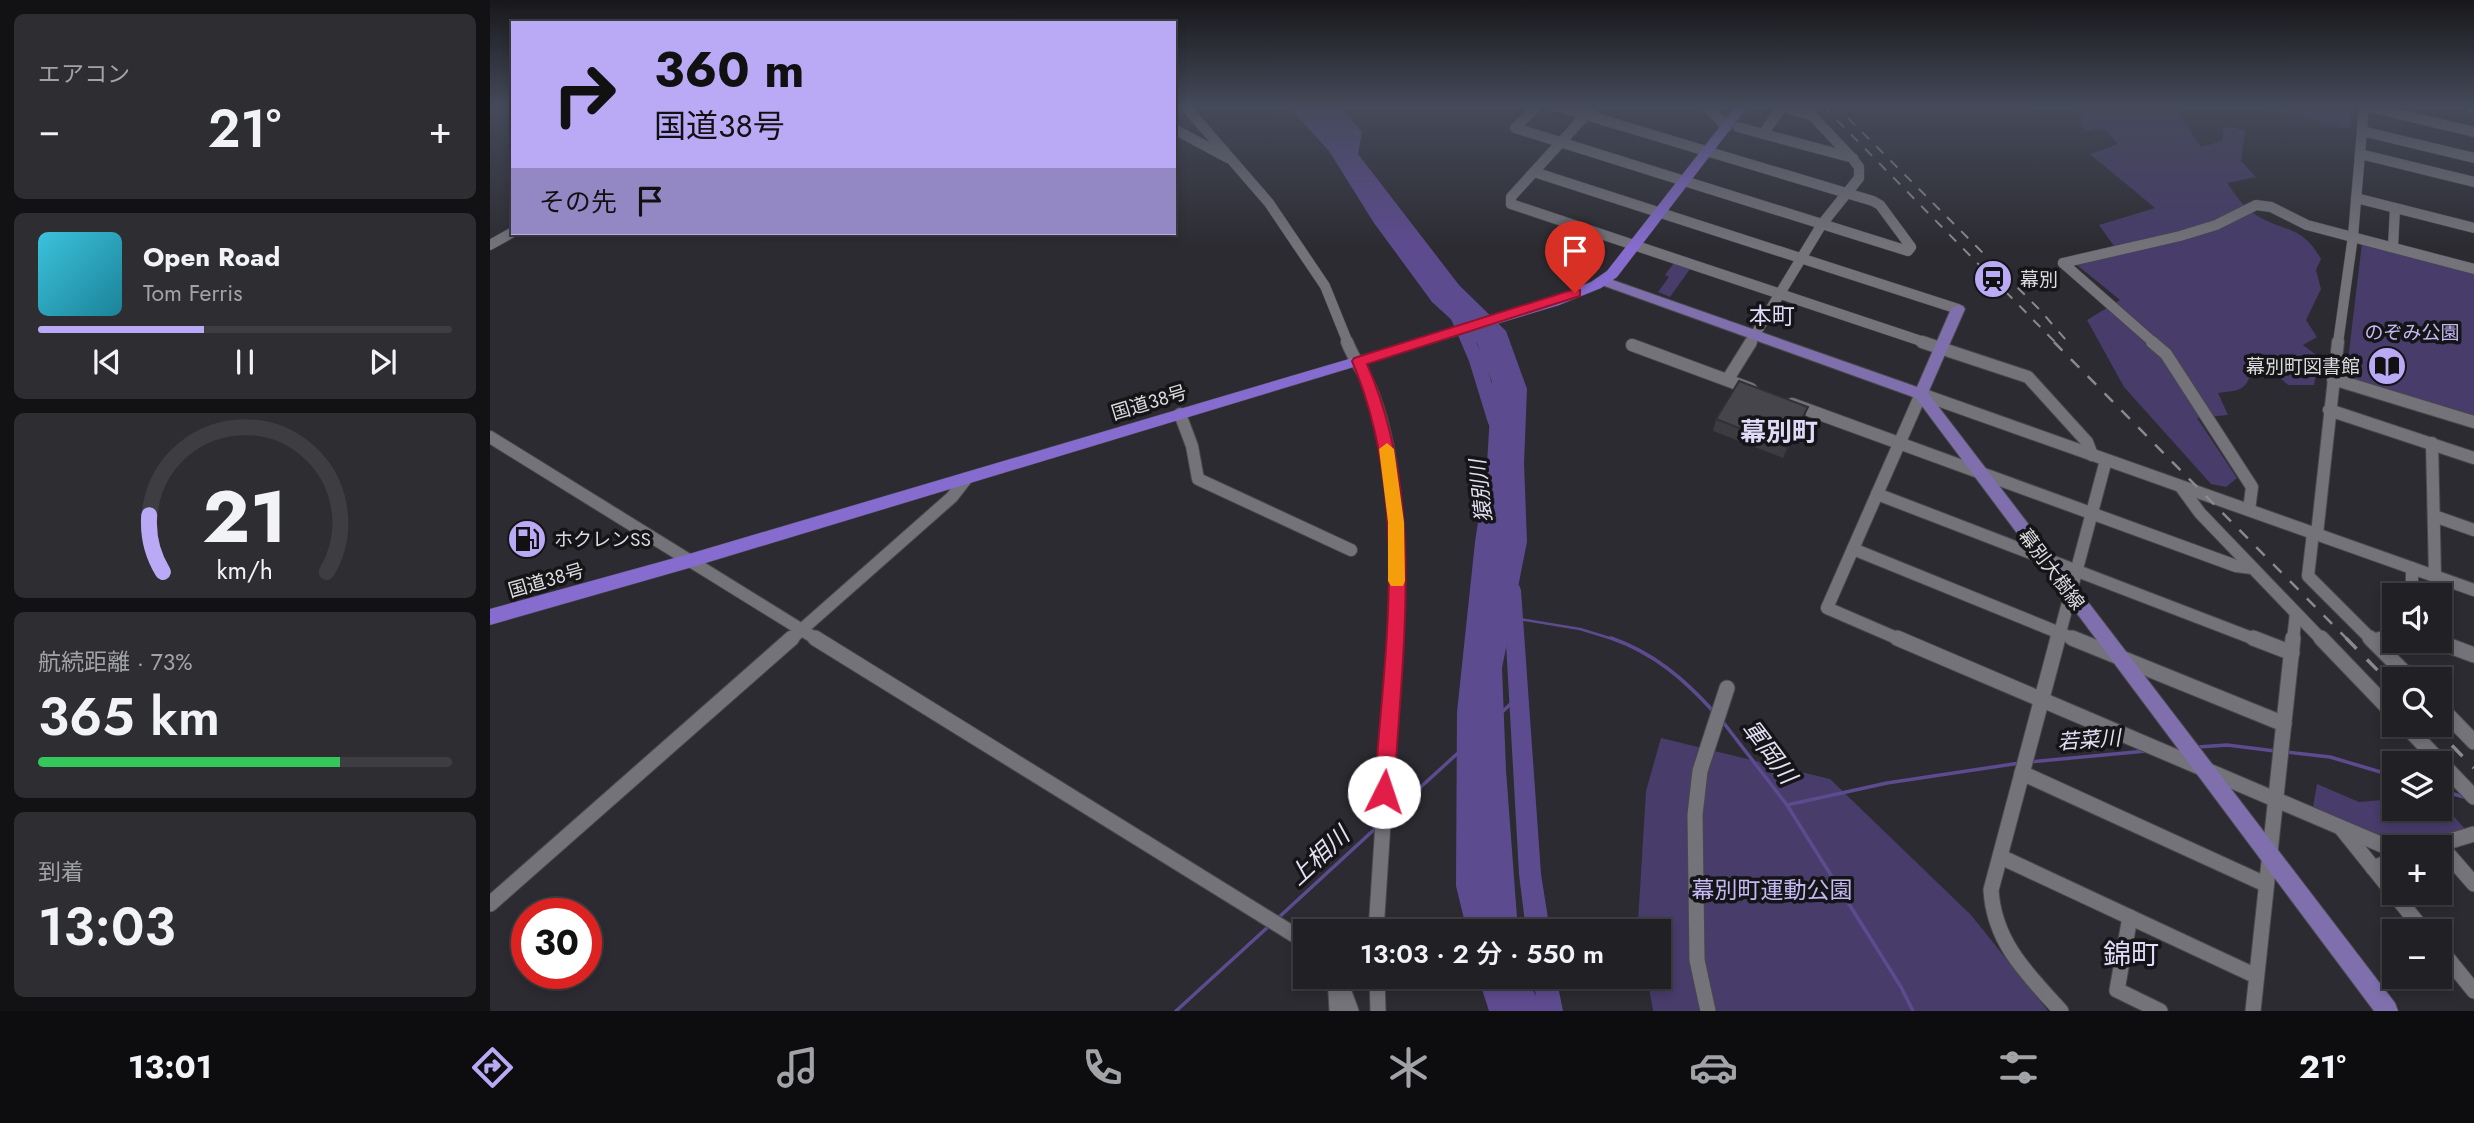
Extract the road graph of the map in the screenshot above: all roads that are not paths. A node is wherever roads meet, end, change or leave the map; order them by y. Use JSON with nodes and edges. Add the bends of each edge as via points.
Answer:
{"nodes":[{"id":1,"x":1218,"y":153,"type":"edge"},
{"id":2,"x":1226,"y":153,"type":"edge"},
{"id":3,"x":1550,"y":153,"type":"edge"},
{"id":4,"x":1596,"y":153,"type":"edge"},
{"id":5,"x":1707,"y":153,"type":"edge"},
{"id":6,"x":1712,"y":153,"type":"edge"},
{"id":7,"x":1832,"y":153,"type":"edge"},
{"id":8,"x":1847,"y":153,"type":"edge"},
{"id":9,"x":2454,"y":153,"type":"edge"},
{"id":10,"x":2360,"y":154,"type":"joint"},
{"id":11,"x":2474,"y":158,"type":"edge"},
{"id":12,"x":1853,"y":159,"type":"junction"},
{"id":13,"x":1234,"y":162,"type":"junction"},
{"id":14,"x":1534,"y":172,"type":"junction"},
{"id":15,"x":1686,"y":181,"type":"junction"},
{"id":16,"x":2474,"y":183,"type":"edge"},
{"id":17,"x":1847,"y":193,"type":"junction"},
{"id":18,"x":2356,"y":198,"type":"junction"},
{"id":19,"x":2395,"y":208,"type":"junction"},
{"id":20,"x":1661,"y":213,"type":"junction"},
{"id":21,"x":1822,"y":224,"type":"junction"},
{"id":22,"x":2474,"y":228,"type":"edge"},
{"id":23,"x":511,"y":233,"type":"edge"},
{"id":24,"x":2353,"y":236,"type":"junction"},
{"id":25,"x":490,"y":245,"type":"edge"},
{"id":26,"x":1634,"y":247,"type":"junction"},
{"id":27,"x":2393,"y":247,"type":"junction"},
{"id":28,"x":1800,"y":258,"type":"junction"},
{"id":29,"x":2474,"y":269,"type":"edge"},
{"id":30,"x":1604,"y":281,"type":"junction"},
{"id":31,"x":1778,"y":295,"type":"junction"},
{"id":32,"x":1958,"y":309,"type":"joint"},
{"id":33,"x":1754,"y":335,"type":"junction"},
{"id":34,"x":1632,"y":345,"type":"dead end"},
{"id":35,"x":1940,"y":349,"type":"junction"},
{"id":36,"x":1365,"y":359,"type":"junction"},
{"id":37,"x":1728,"y":379,"type":"junction"},
{"id":38,"x":2333,"y":379,"type":"junction"},
{"id":39,"x":1759,"y":392,"type":"edge"},
{"id":40,"x":1921,"y":394,"type":"junction"},
{"id":41,"x":1785,"y":401,"type":"edge"},
{"id":42,"x":2329,"y":410,"type":"junction"},
{"id":43,"x":1180,"y":414,"type":"junction"},
{"id":44,"x":2474,"y":422,"type":"edge"},
{"id":45,"x":490,"y":437,"type":"edge"},
{"id":46,"x":1899,"y":443,"type":"junction"},
{"id":47,"x":2432,"y":443,"type":"junction"},
{"id":48,"x":2099,"y":457,"type":"junction"},
{"id":49,"x":2474,"y":458,"type":"edge"},
{"id":50,"x":1980,"y":471,"type":"junction"},
{"id":51,"x":966,"y":479,"type":"junction"},
{"id":52,"x":2181,"y":487,"type":"junction"},
{"id":53,"x":1877,"y":494,"type":"junction"},
{"id":54,"x":2249,"y":510,"type":"junction"},
{"id":55,"x":2091,"y":514,"type":"junction"},
{"id":56,"x":2434,"y":516,"type":"junction"},
{"id":57,"x":2474,"y":530,"type":"edge"},
{"id":58,"x":2315,"y":533,"type":"junction"},
{"id":59,"x":1853,"y":549,"type":"junction"},
{"id":60,"x":1351,"y":550,"type":"dead end"},
{"id":61,"x":2045,"y":558,"type":"junction"},
{"id":62,"x":689,"y":561,"type":"junction"},
{"id":63,"x":2252,"y":568,"type":"junction"},
{"id":64,"x":2412,"y":568,"type":"junction"},
{"id":65,"x":2076,"y":570,"type":"junction"},
{"id":66,"x":2435,"y":576,"type":"junction"},
{"id":67,"x":2412,"y":583,"type":"edge"},
{"id":68,"x":2474,"y":590,"type":"edge"},
{"id":69,"x":2070,"y":592,"type":"junction"},
{"id":70,"x":2296,"y":613,"type":"junction"},
{"id":71,"x":490,"y":617,"type":"edge"},
{"id":72,"x":802,"y":629,"type":"junction"},
{"id":73,"x":2059,"y":632,"type":"junction"},
{"id":74,"x":2382,"y":639,"type":"edge"},
{"id":75,"x":2373,"y":641,"type":"junction"},
{"id":76,"x":2452,"y":647,"type":"edge"},
{"id":77,"x":2292,"y":653,"type":"junction"},
{"id":78,"x":2118,"y":655,"type":"junction"},
{"id":79,"x":2474,"y":655,"type":"edge"},
{"id":80,"x":2399,"y":667,"type":"edge"},
{"id":81,"x":1727,"y":688,"type":"dead end"},
{"id":82,"x":2042,"y":700,"type":"junction"},
{"id":83,"x":2382,"y":702,"type":"edge"},
{"id":84,"x":2452,"y":719,"type":"edge"},
{"id":85,"x":2284,"y":724,"type":"junction"},
{"id":86,"x":2416,"y":737,"type":"edge"},
{"id":87,"x":2474,"y":742,"type":"edge"},
{"id":88,"x":2201,"y":766,"type":"junction"},
{"id":89,"x":2022,"y":773,"type":"junction"},
{"id":90,"x":2474,"y":797,"type":"edge"},
{"id":91,"x":2275,"y":798,"type":"junction"},
{"id":92,"x":2339,"y":826,"type":"junction"},
{"id":93,"x":2474,"y":834,"type":"edge"},
{"id":94,"x":2452,"y":841,"type":"edge"},
{"id":95,"x":2382,"y":845,"type":"edge"},
{"id":96,"x":2269,"y":855,"type":"junction"},
{"id":97,"x":2001,"y":856,"type":"junction"},
{"id":98,"x":2452,"y":862,"type":"edge"},
{"id":99,"x":2382,"y":865,"type":"edge"},
{"id":100,"x":2373,"y":868,"type":"junction"},
{"id":101,"x":2265,"y":884,"type":"junction"},
{"id":102,"x":2474,"y":884,"type":"edge"},
{"id":103,"x":490,"y":904,"type":"edge"},
{"id":104,"x":2130,"y":917,"type":"junction"},
{"id":105,"x":1377,"y":919,"type":"edge"},
{"id":106,"x":2414,"y":919,"type":"edge"},
{"id":107,"x":1293,"y":934,"type":"edge"},
{"id":108,"x":2452,"y":964,"type":"edge"},
{"id":109,"x":2256,"y":976,"type":"junction"},
{"id":110,"x":1336,"y":989,"type":"edge"},
{"id":111,"x":1342,"y":989,"type":"edge"},
{"id":112,"x":1377,"y":989,"type":"edge"},
{"id":113,"x":2474,"y":992,"type":"edge"},
{"id":114,"x":1337,"y":1011,"type":"edge"},
{"id":115,"x":1351,"y":1011,"type":"edge"},
{"id":116,"x":1378,"y":1011,"type":"edge"},
{"id":117,"x":1708,"y":1011,"type":"edge"},
{"id":118,"x":2060,"y":1011,"type":"edge"},
{"id":119,"x":2160,"y":1011,"type":"edge"},
{"id":120,"x":2253,"y":1011,"type":"edge"},
{"id":121,"x":2388,"y":1011,"type":"edge"}],
"edges":[{"from":1,"to":13,"type":"street"},
{"from":2,"to":13,"type":"street"},
{"from":3,"to":14,"type":"street"},
{"from":4,"to":15,"type":"street"},
{"from":5,"to":15,"type":"highway","name":"国道38号"},
{"from":6,"to":17,"type":"street"},
{"from":7,"to":12,"type":"street"},
{"from":8,"to":12,"type":"street"},
{"from":9,"to":11,"type":"street"},
{"from":10,"to":16,"type":"street"},
{"from":10,"to":18,"type":"street"},
{"from":12,"to":17,"type":"street","via":[[1861,173]]},
{"from":13,"to":36,"type":"street","via":[[1312,265],[1351,352]]},
{"from":14,"to":20,"type":"street"},
{"from":14,"to":26,"type":"street","via":[[1511,197],[1511,204]]},
{"from":15,"to":20,"type":"highway","name":"国道38号"},
{"from":15,"to":21,"type":"street"},
{"from":17,"to":21,"type":"street"},
{"from":17,"to":21,"type":"street","via":[[1880,205],[1911,247],[1908,251]]},
{"from":18,"to":19,"type":"street"},
{"from":18,"to":24,"type":"street"},
{"from":19,"to":22,"type":"street"},
{"from":19,"to":27,"type":"street"},
{"from":20,"to":26,"type":"highway","name":"国道38号"},
{"from":20,"to":28,"type":"street"},
{"from":21,"to":28,"type":"street"},
{"from":23,"to":25,"type":"street"},
{"from":24,"to":27,"type":"street"},
{"from":24,"to":38,"type":"street"},
{"from":24,"to":54,"type":"street","via":[[2307,225],[2271,207],[2256,205],[2180,236],[2063,262],[2166,354],[2252,487]]},
{"from":26,"to":30,"type":"highway","name":"国道38号"},
{"from":26,"to":31,"type":"street"},
{"from":27,"to":29,"type":"street"},
{"from":28,"to":31,"type":"street"},
{"from":28,"to":32,"type":"street"},
{"from":30,"to":33,"type":"main road"},
{"from":30,"to":36,"type":"highway","name":"国道38号","via":[[1554,302]]},
{"from":31,"to":33,"type":"street"},
{"from":31,"to":35,"type":"street"},
{"from":32,"to":35,"type":"main road"},
{"from":33,"to":37,"type":"street"},
{"from":33,"to":40,"type":"main road"},
{"from":34,"to":37,"type":"street"},
{"from":35,"to":40,"type":"main road"},
{"from":35,"to":48,"type":"street","via":[[2028,377]]},
{"from":36,"to":43,"type":"highway","name":"国道38号"},
{"from":36,"to":105,"type":"street","via":[[1387,448],[1396,522],[1397,601]]},
{"from":37,"to":39,"type":"street"},
{"from":38,"to":42,"type":"street"},
{"from":38,"to":44,"type":"street"},
{"from":40,"to":46,"type":"street"},
{"from":40,"to":48,"type":"street"},
{"from":40,"to":50,"type":"main road","name":"幕別大樹線"},
{"from":41,"to":46,"type":"street"},
{"from":42,"to":47,"type":"street"},
{"from":42,"to":58,"type":"street"},
{"from":43,"to":51,"type":"highway","name":"国道38号"},
{"from":43,"to":60,"type":"street","via":[[1194,448],[1198,479]]},
{"from":45,"to":62,"type":"street"},
{"from":46,"to":50,"type":"street"},
{"from":46,"to":53,"type":"street"},
{"from":47,"to":49,"type":"street"},
{"from":47,"to":56,"type":"street"},
{"from":48,"to":52,"type":"street"},
{"from":48,"to":55,"type":"street"},
{"from":50,"to":55,"type":"street"},
{"from":50,"to":61,"type":"main road","name":"幕別大樹線"},
{"from":51,"to":62,"type":"highway","name":"国道38号"},
{"from":51,"to":72,"type":"street"},
{"from":52,"to":54,"type":"street"},
{"from":52,"to":63,"type":"street"},
{"from":53,"to":59,"type":"street"},
{"from":53,"to":61,"type":"street"},
{"from":54,"to":58,"type":"street"},
{"from":55,"to":63,"type":"street"},
{"from":55,"to":65,"type":"street"},
{"from":56,"to":57,"type":"street"},
{"from":56,"to":66,"type":"street"},
{"from":58,"to":64,"type":"street"},
{"from":58,"to":75,"type":"street","via":[[2308,576]]},
{"from":59,"to":73,"type":"street"},
{"from":59,"to":82,"type":"street","via":[[1827,608]]},
{"from":61,"to":65,"type":"street"},
{"from":61,"to":69,"type":"main road","name":"幕別大樹線"},
{"from":62,"to":71,"type":"highway","name":"国道38号"},
{"from":62,"to":72,"type":"street"},
{"from":63,"to":70,"type":"street"},
{"from":64,"to":66,"type":"street"},
{"from":64,"to":67,"type":"street"},
{"from":65,"to":69,"type":"street"},
{"from":65,"to":77,"type":"street"},
{"from":66,"to":68,"type":"street"},
{"from":69,"to":73,"type":"street"},
{"from":69,"to":78,"type":"main road","name":"幕別大樹線"},
{"from":70,"to":77,"type":"street"},
{"from":70,"to":83,"type":"street"},
{"from":72,"to":103,"type":"street"},
{"from":72,"to":107,"type":"street"},
{"from":73,"to":78,"type":"street"},
{"from":73,"to":82,"type":"street"},
{"from":74,"to":75,"type":"street"},
{"from":75,"to":80,"type":"street"},
{"from":76,"to":79,"type":"street"},
{"from":77,"to":85,"type":"street"},
{"from":78,"to":85,"type":"street"},
{"from":78,"to":88,"type":"main road","name":"幕別大樹線"},
{"from":81,"to":117,"type":"street","via":[[1700,771],[1695,815],[1697,960]]},
{"from":82,"to":88,"type":"street"},
{"from":82,"to":89,"type":"street"},
{"from":84,"to":87,"type":"street"},
{"from":85,"to":91,"type":"street"},
{"from":86,"to":90,"type":"street"},
{"from":88,"to":91,"type":"street"},
{"from":88,"to":96,"type":"main road","name":"幕別大樹線"},
{"from":89,"to":97,"type":"street"},
{"from":89,"to":101,"type":"street"},
{"from":91,"to":92,"type":"street"},
{"from":91,"to":96,"type":"street"},
{"from":92,"to":95,"type":"street"},
{"from":92,"to":100,"type":"street"},
{"from":93,"to":94,"type":"street"},
{"from":96,"to":101,"type":"street"},
{"from":96,"to":121,"type":"main road","name":"幕別大樹線"},
{"from":97,"to":104,"type":"street"},
{"from":97,"to":118,"type":"street","via":[[1990,908],[1998,931],[2006,949]]},
{"from":98,"to":102,"type":"street"},
{"from":99,"to":100,"type":"street"},
{"from":100,"to":106,"type":"street"},
{"from":101,"to":109,"type":"street"},
{"from":104,"to":109,"type":"street"},
{"from":104,"to":119,"type":"street","via":[[2117,990]]},
{"from":108,"to":113,"type":"street"},
{"from":109,"to":120,"type":"street"},
{"from":110,"to":114,"type":"street"},
{"from":111,"to":115,"type":"street"},
{"from":112,"to":116,"type":"street"}]}
